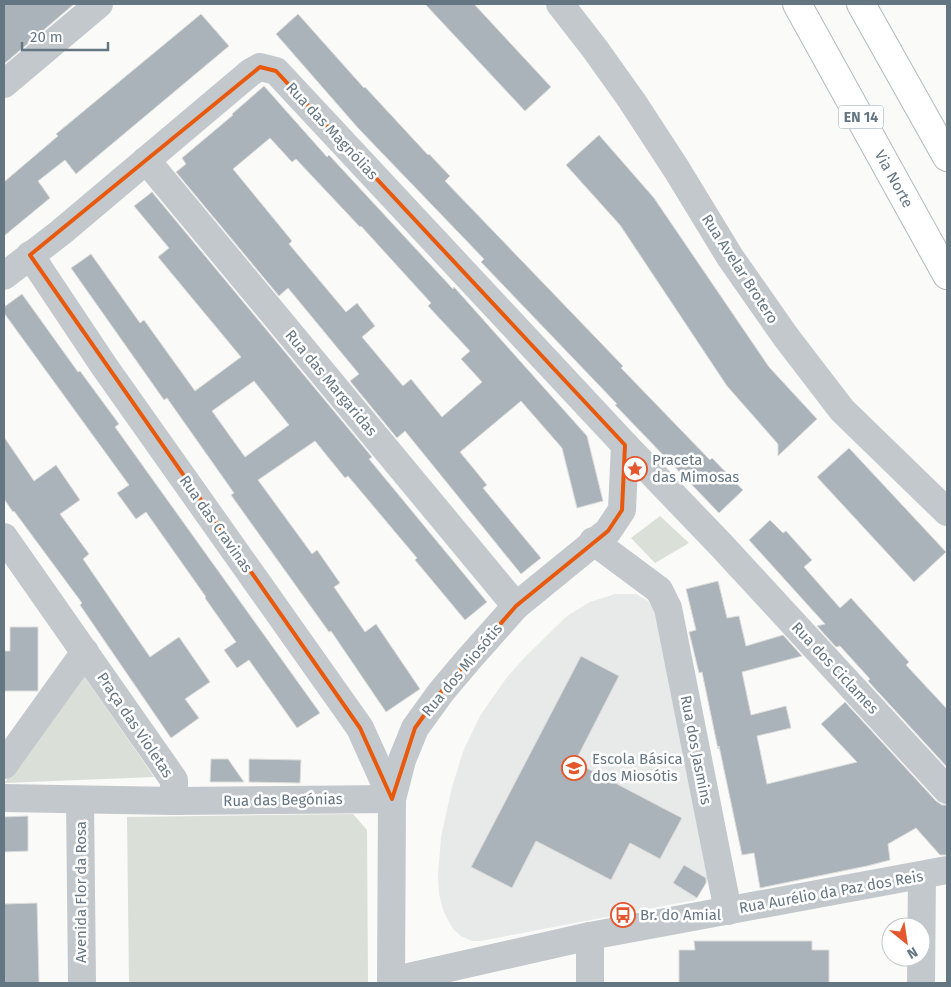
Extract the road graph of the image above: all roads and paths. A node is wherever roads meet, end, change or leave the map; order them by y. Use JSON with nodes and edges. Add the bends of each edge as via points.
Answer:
{"nodes":[{"id":1,"x":99,"y":4,"type":"edge"},
{"id":2,"x":560,"y":4,"type":"edge"},
{"id":3,"x":797,"y":4,"type":"edge"},
{"id":4,"x":861,"y":4,"type":"edge"},
{"id":5,"x":883,"y":4,"type":"edge"},
{"id":6,"x":4,"y":84,"type":"edge"},
{"id":7,"x":924,"y":114,"type":"junction"},
{"id":8,"x":947,"y":157,"type":"edge"},
{"id":9,"x":146,"y":160,"type":"junction"},
{"id":10,"x":30,"y":255,"type":"junction"},
{"id":11,"x":947,"y":275,"type":"edge"},
{"id":12,"x":4,"y":276,"type":"edge"},
{"id":13,"x":625,"y":446,"type":"junction"},
{"id":14,"x":947,"y":512,"type":"edge"},
{"id":15,"x":4,"y":537,"type":"edge"},
{"id":16,"x":593,"y":542,"type":"junction"},
{"id":17,"x":516,"y":606,"type":"junction"},
{"id":18,"x":85,"y":652,"type":"junction"},
{"id":19,"x":4,"y":765,"type":"edge"},
{"id":20,"x":947,"y":790,"type":"edge"},
{"id":21,"x":4,"y":798,"type":"edge"},
{"id":22,"x":392,"y":798,"type":"junction"},
{"id":23,"x":80,"y":800,"type":"junction"},
{"id":24,"x":174,"y":801,"type":"junction"},
{"id":25,"x":934,"y":873,"type":"edge"},
{"id":26,"x":728,"y":911,"type":"junction"},
{"id":27,"x":590,"y":936,"type":"junction"},
{"id":28,"x":391,"y":982,"type":"edge"},
{"id":29,"x":82,"y":983,"type":"edge"},
{"id":30,"x":590,"y":983,"type":"edge"},
{"id":31,"x":921,"y":983,"type":"edge"}],
"edges":[{"from":1,"to":6,"type":"street"},
{"from":2,"to":14,"type":"street","name":"Rua Avelar Brotero","via":[[632,101],[730,257],[786,337],[842,410]]},
{"from":3,"to":11,"type":"highway","name":"Via Norte","number":"EN 14"},
{"from":4,"to":7,"type":"highway"},
{"from":5,"to":7,"type":"highway"},
{"from":7,"to":8,"type":"highway"},
{"from":9,"to":10,"type":"street","name":"Rua das Magnólias"},
{"from":9,"to":13,"type":"street","name":"Rua das Magnólias","via":[[251,72],[260,67],[276,71]]},
{"from":9,"to":17,"type":"street","name":"Rua das Margaridas"},
{"from":10,"to":12,"type":"street","name":"Rua das Magnólias"},
{"from":10,"to":22,"type":"street","name":"Rua das Cravinas","via":[[104,366],[360,728]]},
{"from":13,"to":16,"type":"street","via":[[622,510],[608,531]]},
{"from":13,"to":20,"type":"street","name":"Rua dos Ciclames"},
{"from":15,"to":18,"type":"street"},
{"from":16,"to":17,"type":"street","name":"Rua dos Miosótis"},
{"from":16,"to":26,"type":"street","name":"Rua dos Jasmins","via":[[659,590],[668,608]]},
{"from":17,"to":22,"type":"street","name":"Rua dos Miosótis","via":[[441,692],[416,728],[402,760]]},
{"from":18,"to":19,"type":"street","name":"Praça das Violetas"},
{"from":18,"to":24,"type":"street","name":"Praça das Violetas","via":[[174,780]]},
{"from":21,"to":23,"type":"street","name":"Praça das Violetas"},
{"from":22,"to":24,"type":"street","name":"Rua das Begónias"},
{"from":22,"to":28,"type":"street","name":"Rua dos Miosótis"},
{"from":23,"to":24,"type":"street","name":"Praça das Violetas"},
{"from":23,"to":29,"type":"street","name":"Avenida Flor da Rosa"},
{"from":25,"to":26,"type":"street","name":"Rua Aurélio da Paz dos Reis"},
{"from":25,"to":31,"type":"street"},
{"from":26,"to":27,"type":"street","name":"Rua Aurélio da Paz dos Reis"},
{"from":27,"to":28,"type":"street","name":"Rua Aurélio da Paz dos Reis"},
{"from":27,"to":30,"type":"street"}]}
